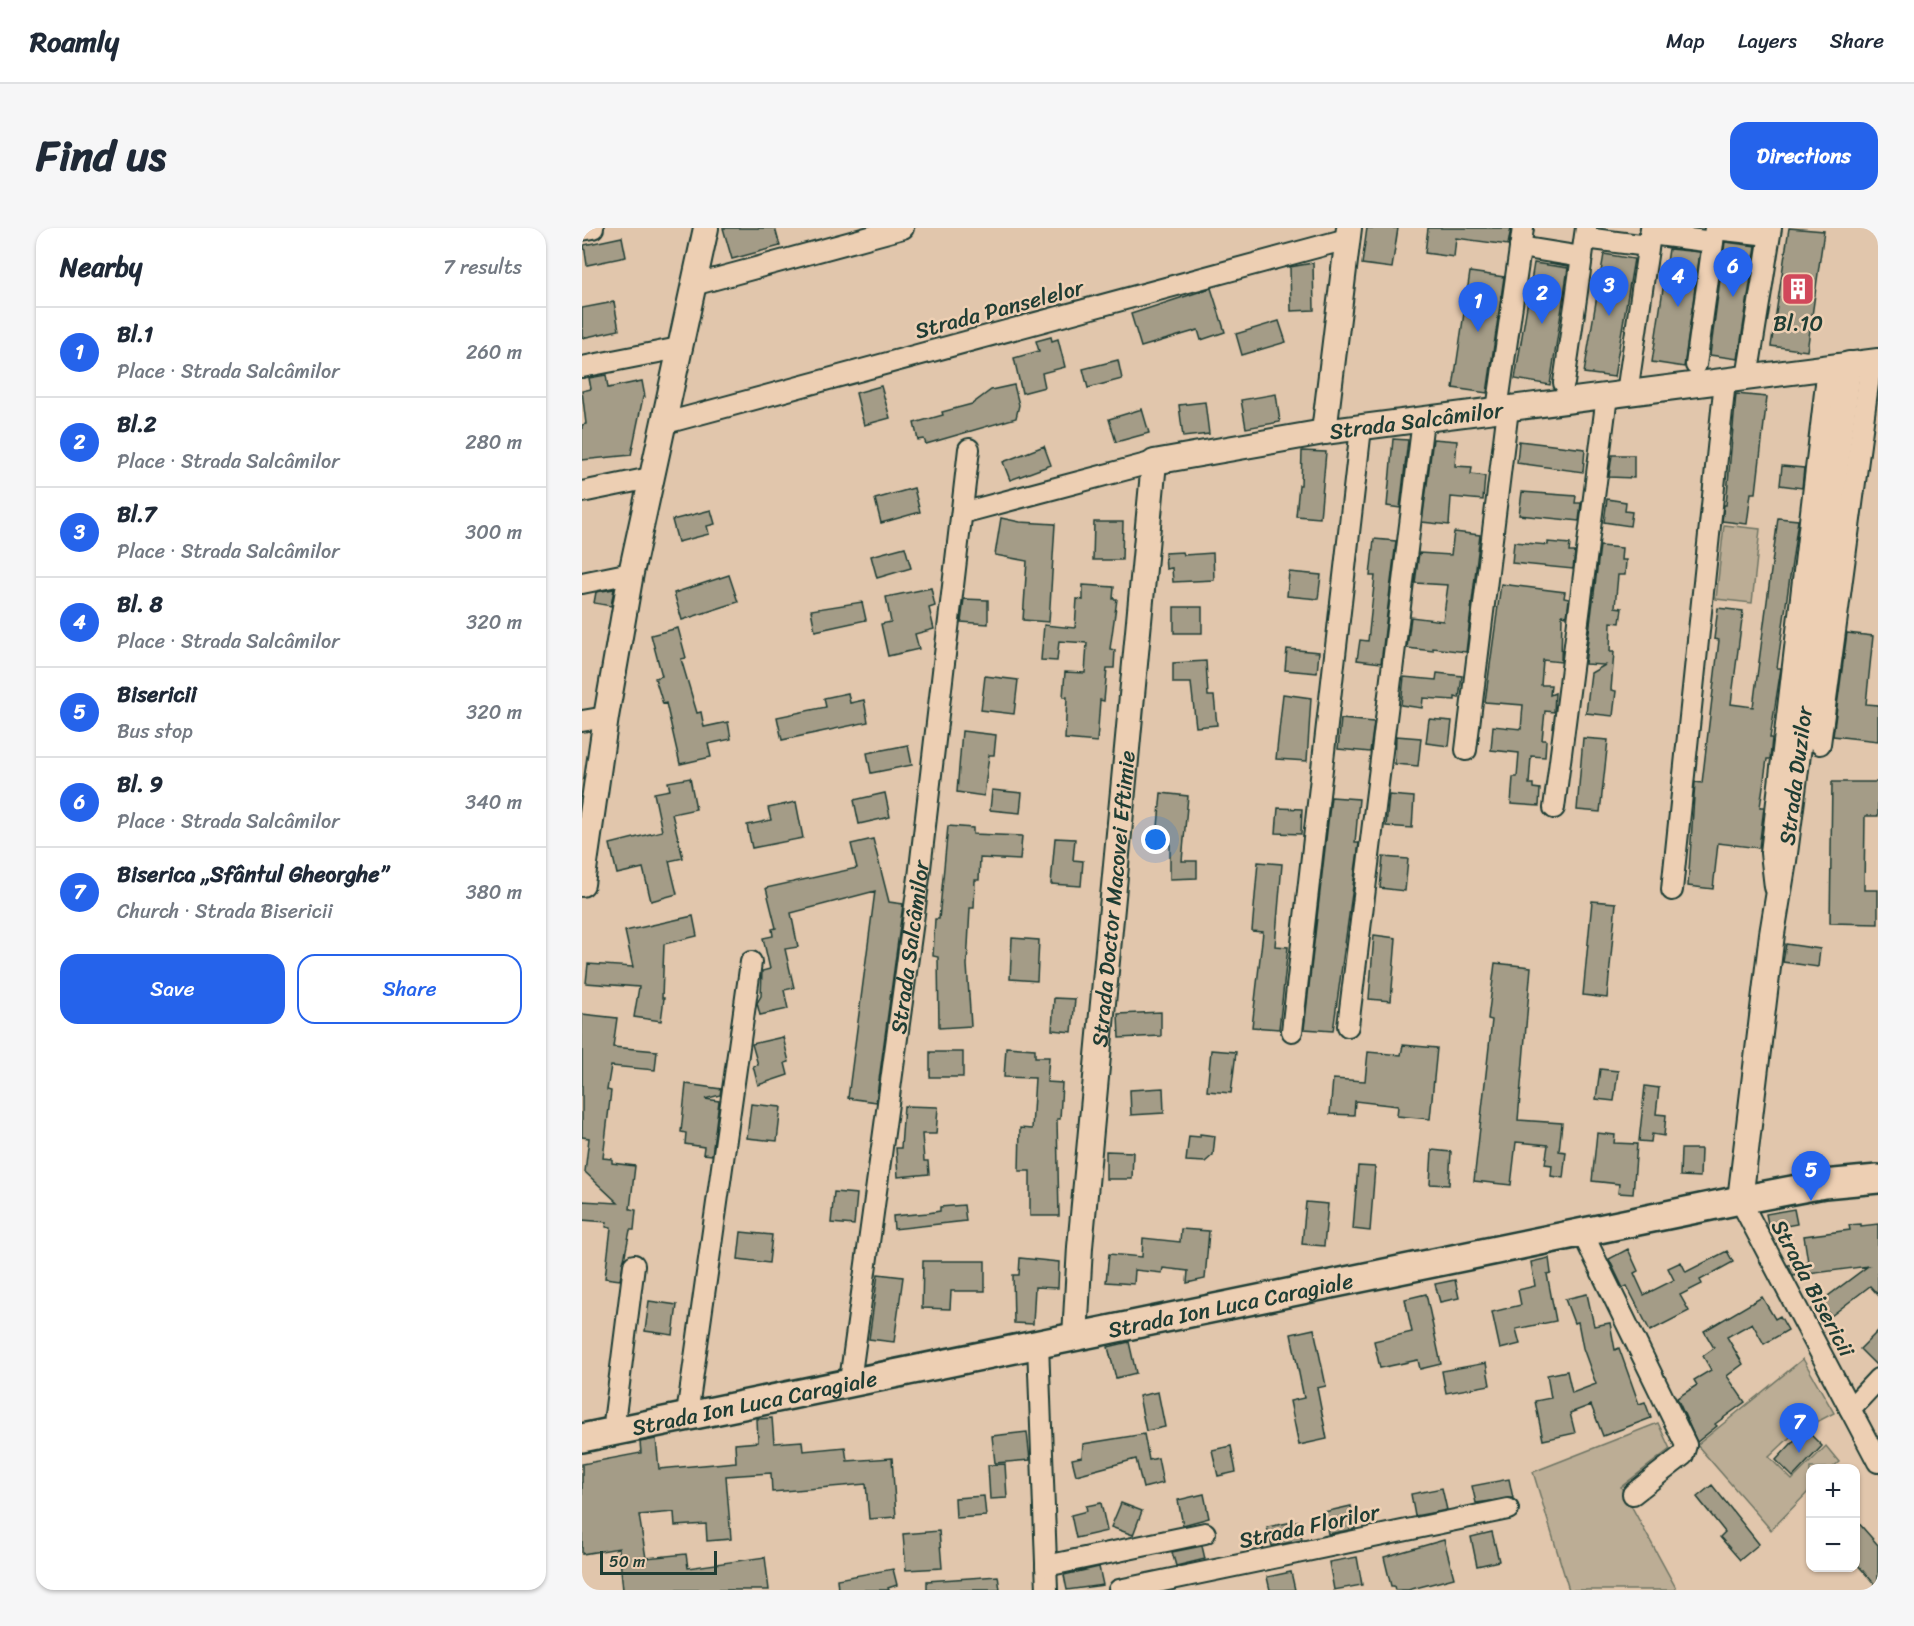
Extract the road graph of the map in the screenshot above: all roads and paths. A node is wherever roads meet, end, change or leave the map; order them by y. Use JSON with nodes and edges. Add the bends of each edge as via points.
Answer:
{"nodes":[{"id":1,"x":593,"y":228,"type":"edge"},
{"id":2,"x":705,"y":228,"type":"edge"},
{"id":3,"x":903,"y":228,"type":"edge"},
{"id":4,"x":582,"y":230,"type":"edge"},
{"id":5,"x":1770,"y":232,"type":"edge"},
{"id":6,"x":1714,"y":233,"type":"edge"},
{"id":7,"x":1348,"y":234,"type":"edge"},
{"id":8,"x":1650,"y":236,"type":"edge"},
{"id":9,"x":1522,"y":238,"type":"edge"},
{"id":10,"x":1584,"y":241,"type":"edge"},
{"id":11,"x":693,"y":285,"type":"junction"},
{"id":12,"x":679,"y":348,"type":"junction"},
{"id":13,"x":1857,"y":363,"type":"edge"},
{"id":14,"x":1695,"y":365,"type":"dead end"},
{"id":15,"x":582,"y":367,"type":"edge"},
{"id":16,"x":1736,"y":379,"type":"junction"},
{"id":17,"x":1564,"y":383,"type":"dead end"},
{"id":18,"x":1617,"y":395,"type":"junction"},
{"id":19,"x":1502,"y":409,"type":"junction"},
{"id":20,"x":1423,"y":420,"type":"junction"},
{"id":21,"x":662,"y":424,"type":"junction"},
{"id":22,"x":1361,"y":428,"type":"junction"},
{"id":23,"x":1324,"y":432,"type":"junction"},
{"id":24,"x":969,"y":449,"type":"dead end"},
{"id":25,"x":1154,"y":462,"type":"junction"},
{"id":26,"x":650,"y":478,"type":"junction"},
{"id":27,"x":582,"y":492,"type":"edge"},
{"id":28,"x":962,"y":513,"type":"junction"},
{"id":29,"x":631,"y":573,"type":"junction"},
{"id":30,"x":582,"y":583,"type":"edge"},
{"id":31,"x":606,"y":717,"type":"junction"},
{"id":32,"x":582,"y":721,"type":"edge"},
{"id":33,"x":1820,"y":744,"type":"dead end"},
{"id":34,"x":1466,"y":750,"type":"dead end"},
{"id":35,"x":1554,"y":808,"type":"dead end"},
{"id":36,"x":586,"y":831,"type":"edge"},
{"id":37,"x":582,"y":884,"type":"edge"},
{"id":38,"x":1672,"y":890,"type":"dead end"},
{"id":39,"x":751,"y":962,"type":"dead end"},
{"id":40,"x":1348,"y":1026,"type":"dead end"},
{"id":41,"x":1292,"y":1031,"type":"dead end"},
{"id":42,"x":1878,"y":1179,"type":"edge"},
{"id":43,"x":1741,"y":1193,"type":"junction"},
{"id":44,"x":1582,"y":1232,"type":"junction"},
{"id":45,"x":634,"y":1265,"type":"dead end"},
{"id":46,"x":1075,"y":1337,"type":"junction"},
{"id":47,"x":1038,"y":1344,"type":"junction"},
{"id":48,"x":1878,"y":1378,"type":"edge"},
{"id":49,"x":850,"y":1381,"type":"junction"},
{"id":50,"x":1850,"y":1409,"type":"junction"},
{"id":51,"x":687,"y":1415,"type":"junction"},
{"id":52,"x":613,"y":1431,"type":"junction"},
{"id":53,"x":582,"y":1438,"type":"edge"},
{"id":54,"x":1878,"y":1462,"type":"edge"},
{"id":55,"x":1633,"y":1494,"type":"dead end"},
{"id":56,"x":1508,"y":1509,"type":"dead end"},
{"id":57,"x":1205,"y":1533,"type":"dead end"},
{"id":58,"x":1046,"y":1566,"type":"junction"},
{"id":59,"x":1047,"y":1590,"type":"edge"},
{"id":60,"x":1119,"y":1590,"type":"edge"}],
"edges":[{"from":1,"to":4,"type":"street"},
{"from":2,"to":11,"type":"street"},
{"from":3,"to":11,"type":"street"},
{"from":5,"to":6,"type":"street"},
{"from":5,"to":16,"type":"street"},
{"from":6,"to":8,"type":"street"},
{"from":6,"to":14,"type":"street"},
{"from":7,"to":21,"type":"street","name":"Strada Panselelor"},
{"from":7,"to":23,"type":"street"},
{"from":8,"to":10,"type":"street"},
{"from":8,"to":18,"type":"street"},
{"from":9,"to":10,"type":"street"},
{"from":9,"to":19,"type":"street"},
{"from":10,"to":17,"type":"street"},
{"from":11,"to":12,"type":"street"},
{"from":12,"to":15,"type":"street"},
{"from":12,"to":21,"type":"street"},
{"from":13,"to":16,"type":"street","name":"Strada Salcâmilor"},
{"from":13,"to":33,"type":"street"},
{"from":13,"to":43,"type":"street","name":"Strada Duzilor","via":[[1777,902]]},
{"from":16,"to":18,"type":"street","name":"Strada Salcâmilor"},
{"from":16,"to":38,"type":"street"},
{"from":18,"to":19,"type":"street","name":"Strada Salcâmilor"},
{"from":18,"to":35,"type":"street"},
{"from":19,"to":20,"type":"street","name":"Strada Salcâmilor"},
{"from":19,"to":34,"type":"street"},
{"from":20,"to":22,"type":"street","name":"Strada Salcâmilor"},
{"from":20,"to":40,"type":"street"},
{"from":21,"to":26,"type":"street"},
{"from":22,"to":23,"type":"street","name":"Strada Salcâmilor"},
{"from":22,"to":41,"type":"street"},
{"from":23,"to":25,"type":"street","name":"Strada Salcâmilor"},
{"from":24,"to":28,"type":"street","name":"Strada Salcâmilor"},
{"from":25,"to":28,"type":"street","name":"Strada Salcâmilor"},
{"from":25,"to":46,"type":"street","name":"Strada Doctor Macovei Eftimie","via":[[1081,1235]]},
{"from":26,"to":27,"type":"street"},
{"from":26,"to":29,"type":"street"},
{"from":28,"to":49,"type":"street","name":"Strada Salcâmilor","via":[[919,877]]},
{"from":29,"to":30,"type":"street"},
{"from":29,"to":31,"type":"street"},
{"from":31,"to":32,"type":"street"},
{"from":31,"to":36,"type":"street"},
{"from":36,"to":37,"type":"street"},
{"from":39,"to":51,"type":"street"},
{"from":42,"to":43,"type":"main road","name":"Strada Ion Luca Caragiale"},
{"from":43,"to":44,"type":"main road","name":"Strada Ion Luca Caragiale"},
{"from":43,"to":50,"type":"street","name":"Strada Bisericii"},
{"from":44,"to":46,"type":"main road","name":"Strada Ion Luca Caragiale"},
{"from":44,"to":55,"type":"street","via":[[1686,1445],[1683,1455]]},
{"from":45,"to":52,"type":"street"},
{"from":46,"to":47,"type":"main road","name":"Strada Ion Luca Caragiale"},
{"from":47,"to":49,"type":"main road","name":"Strada Ion Luca Caragiale"},
{"from":47,"to":58,"type":"street"},
{"from":48,"to":50,"type":"street"},
{"from":49,"to":51,"type":"main road","name":"Strada Ion Luca Caragiale"},
{"from":50,"to":54,"type":"street","name":"Strada Bisericii"},
{"from":51,"to":52,"type":"main road","name":"Strada Ion Luca Caragiale"},
{"from":52,"to":53,"type":"main road","name":"Strada Ion Luca Caragiale"},
{"from":56,"to":60,"type":"street","name":"Strada Florilor"},
{"from":57,"to":58,"type":"street"},
{"from":58,"to":59,"type":"street"}]}
